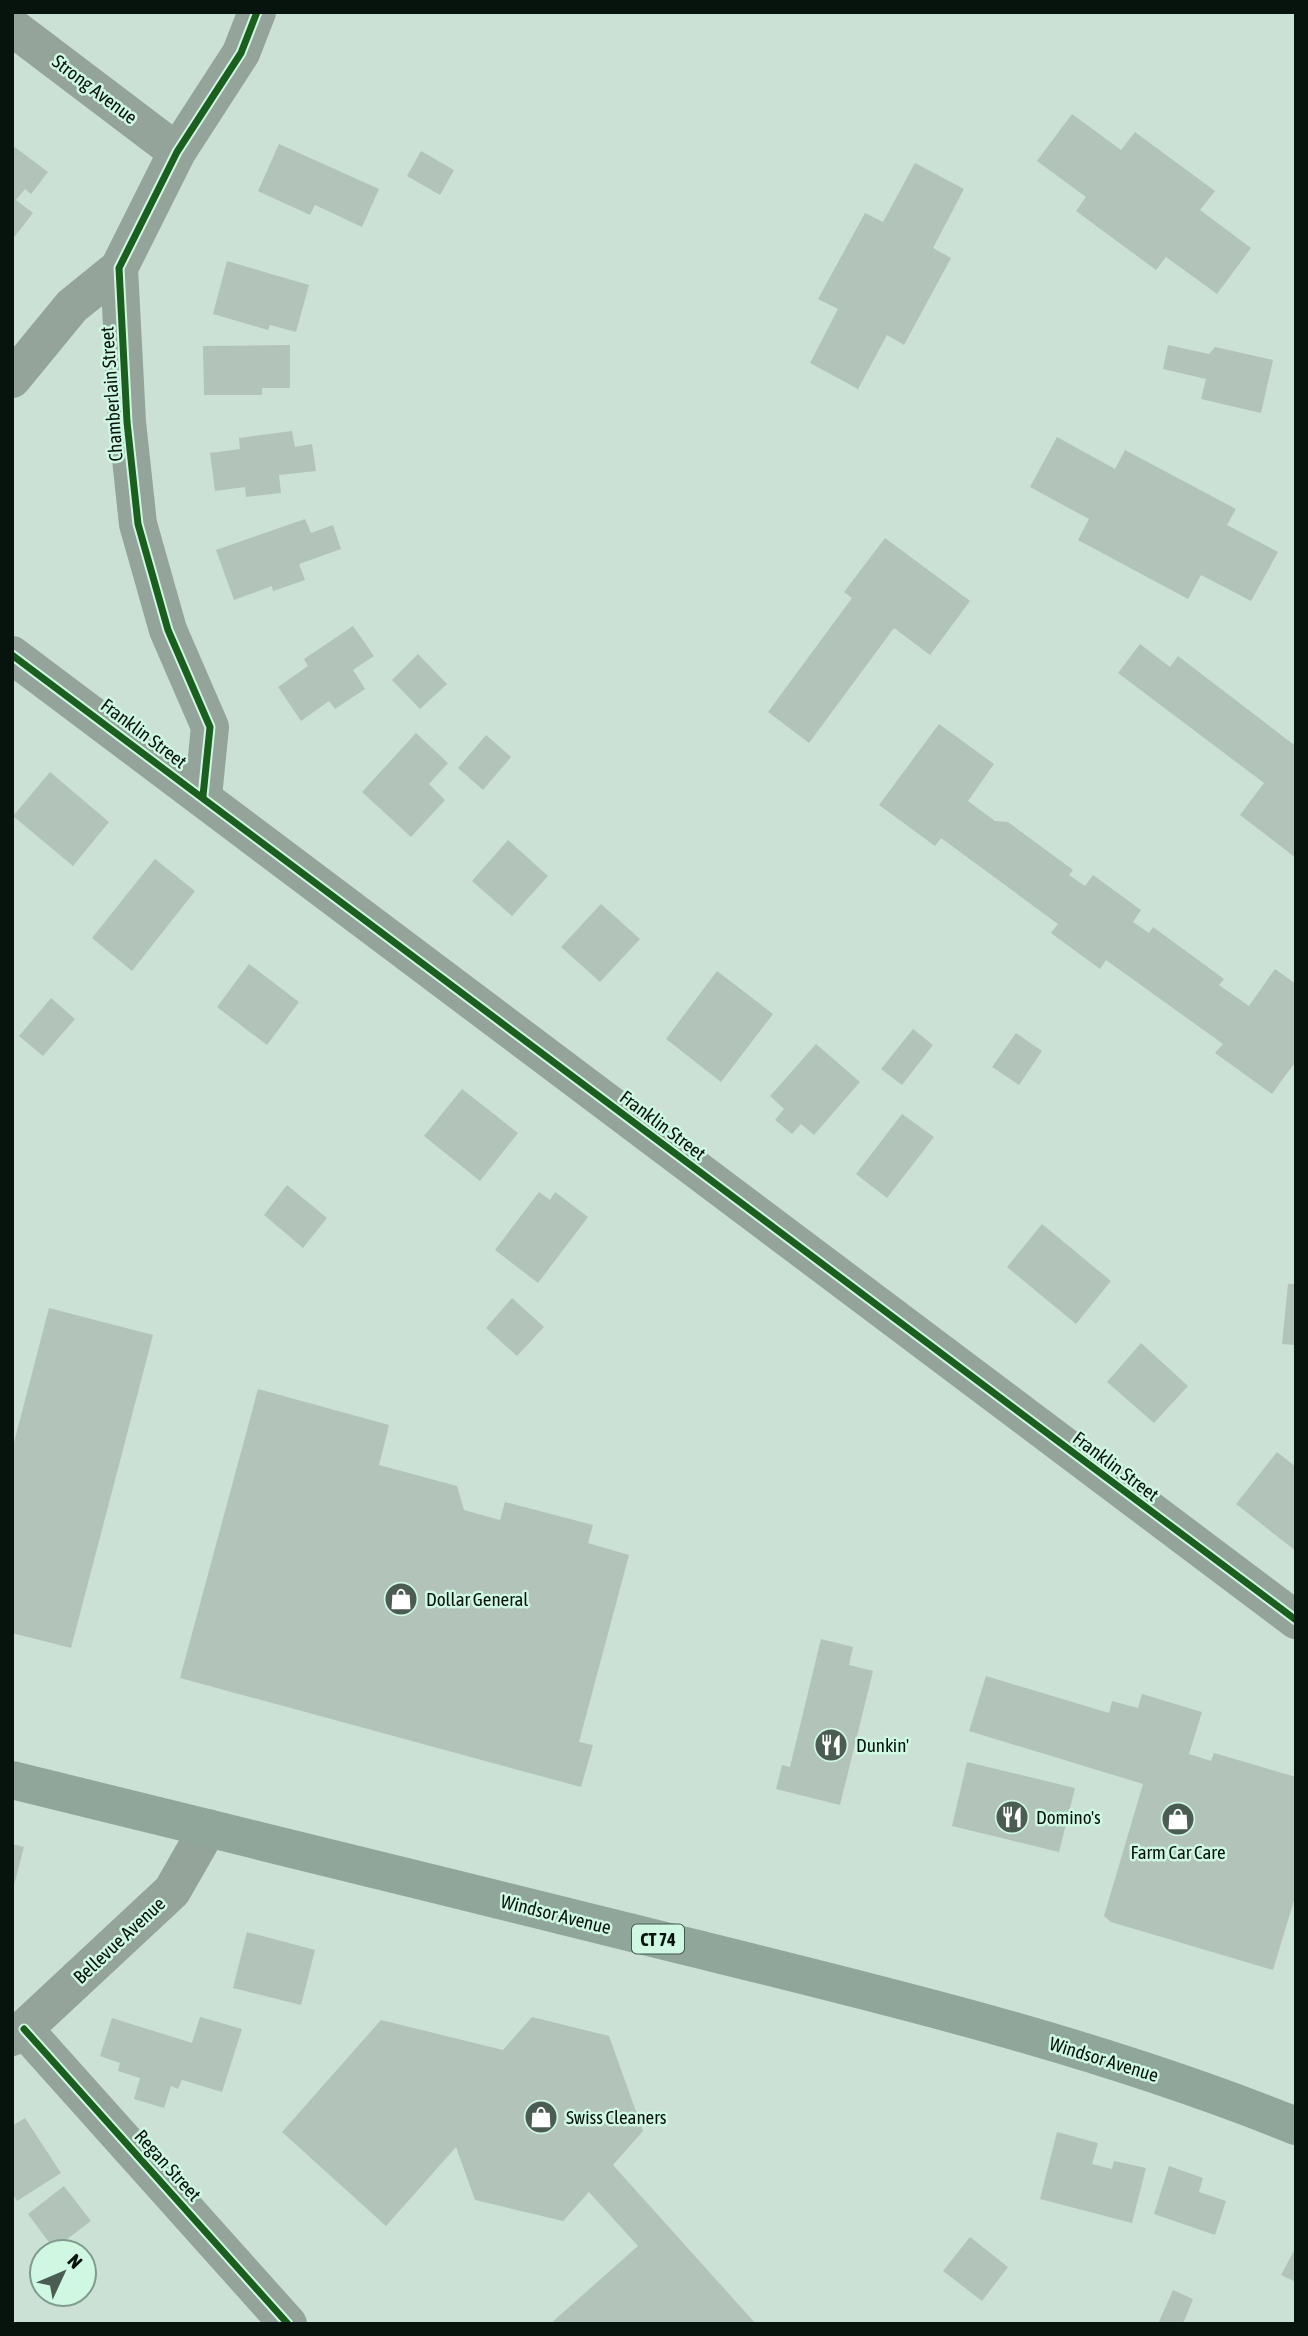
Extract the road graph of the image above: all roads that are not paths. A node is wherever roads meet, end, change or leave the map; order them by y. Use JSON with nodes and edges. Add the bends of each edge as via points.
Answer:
{"nodes":[{"id":1,"x":257,"y":12,"type":"edge"},
{"id":2,"x":12,"y":27,"type":"edge"},
{"id":3,"x":177,"y":152,"type":"junction"},
{"id":4,"x":119,"y":268,"type":"junction"},
{"id":5,"x":12,"y":379,"type":"edge"},
{"id":6,"x":12,"y":655,"type":"edge"},
{"id":7,"x":202,"y":796,"type":"junction"},
{"id":8,"x":1296,"y":1620,"type":"edge"},
{"id":9,"x":12,"y":1780,"type":"edge"},
{"id":10,"x":208,"y":1828,"type":"junction"},
{"id":11,"x":18,"y":2033,"type":"edge"},
{"id":12,"x":1296,"y":2126,"type":"edge"},
{"id":13,"x":288,"y":2324,"type":"edge"}],
"edges":[{"from":1,"to":3,"type":"street","name":"Chamberlain Street","via":[[241,52]]},
{"from":2,"to":3,"type":"street","name":"Strong Avenue"},
{"from":3,"to":4,"type":"street","name":"Chamberlain Street"},
{"from":4,"to":5,"type":"street","name":"Chamberlain Street","via":[[72,306]]},
{"from":4,"to":7,"type":"street","name":"Chamberlain Street","via":[[138,524],[168,631],[210,727]]},
{"from":6,"to":7,"type":"street","name":"Franklin Street"},
{"from":7,"to":8,"type":"street","name":"Franklin Street"},
{"from":9,"to":10,"type":"main road","name":"Windsor Avenue","number":"CT 74"},
{"from":10,"to":11,"type":"street","name":"Bellevue Avenue","via":[[172,1891]]},
{"from":10,"to":12,"type":"main road","name":"Windsor Avenue","number":"CT 74","via":[[1006,2029],[1197,2089]]},
{"from":11,"to":13,"type":"street","name":"Regan Street"}]}
